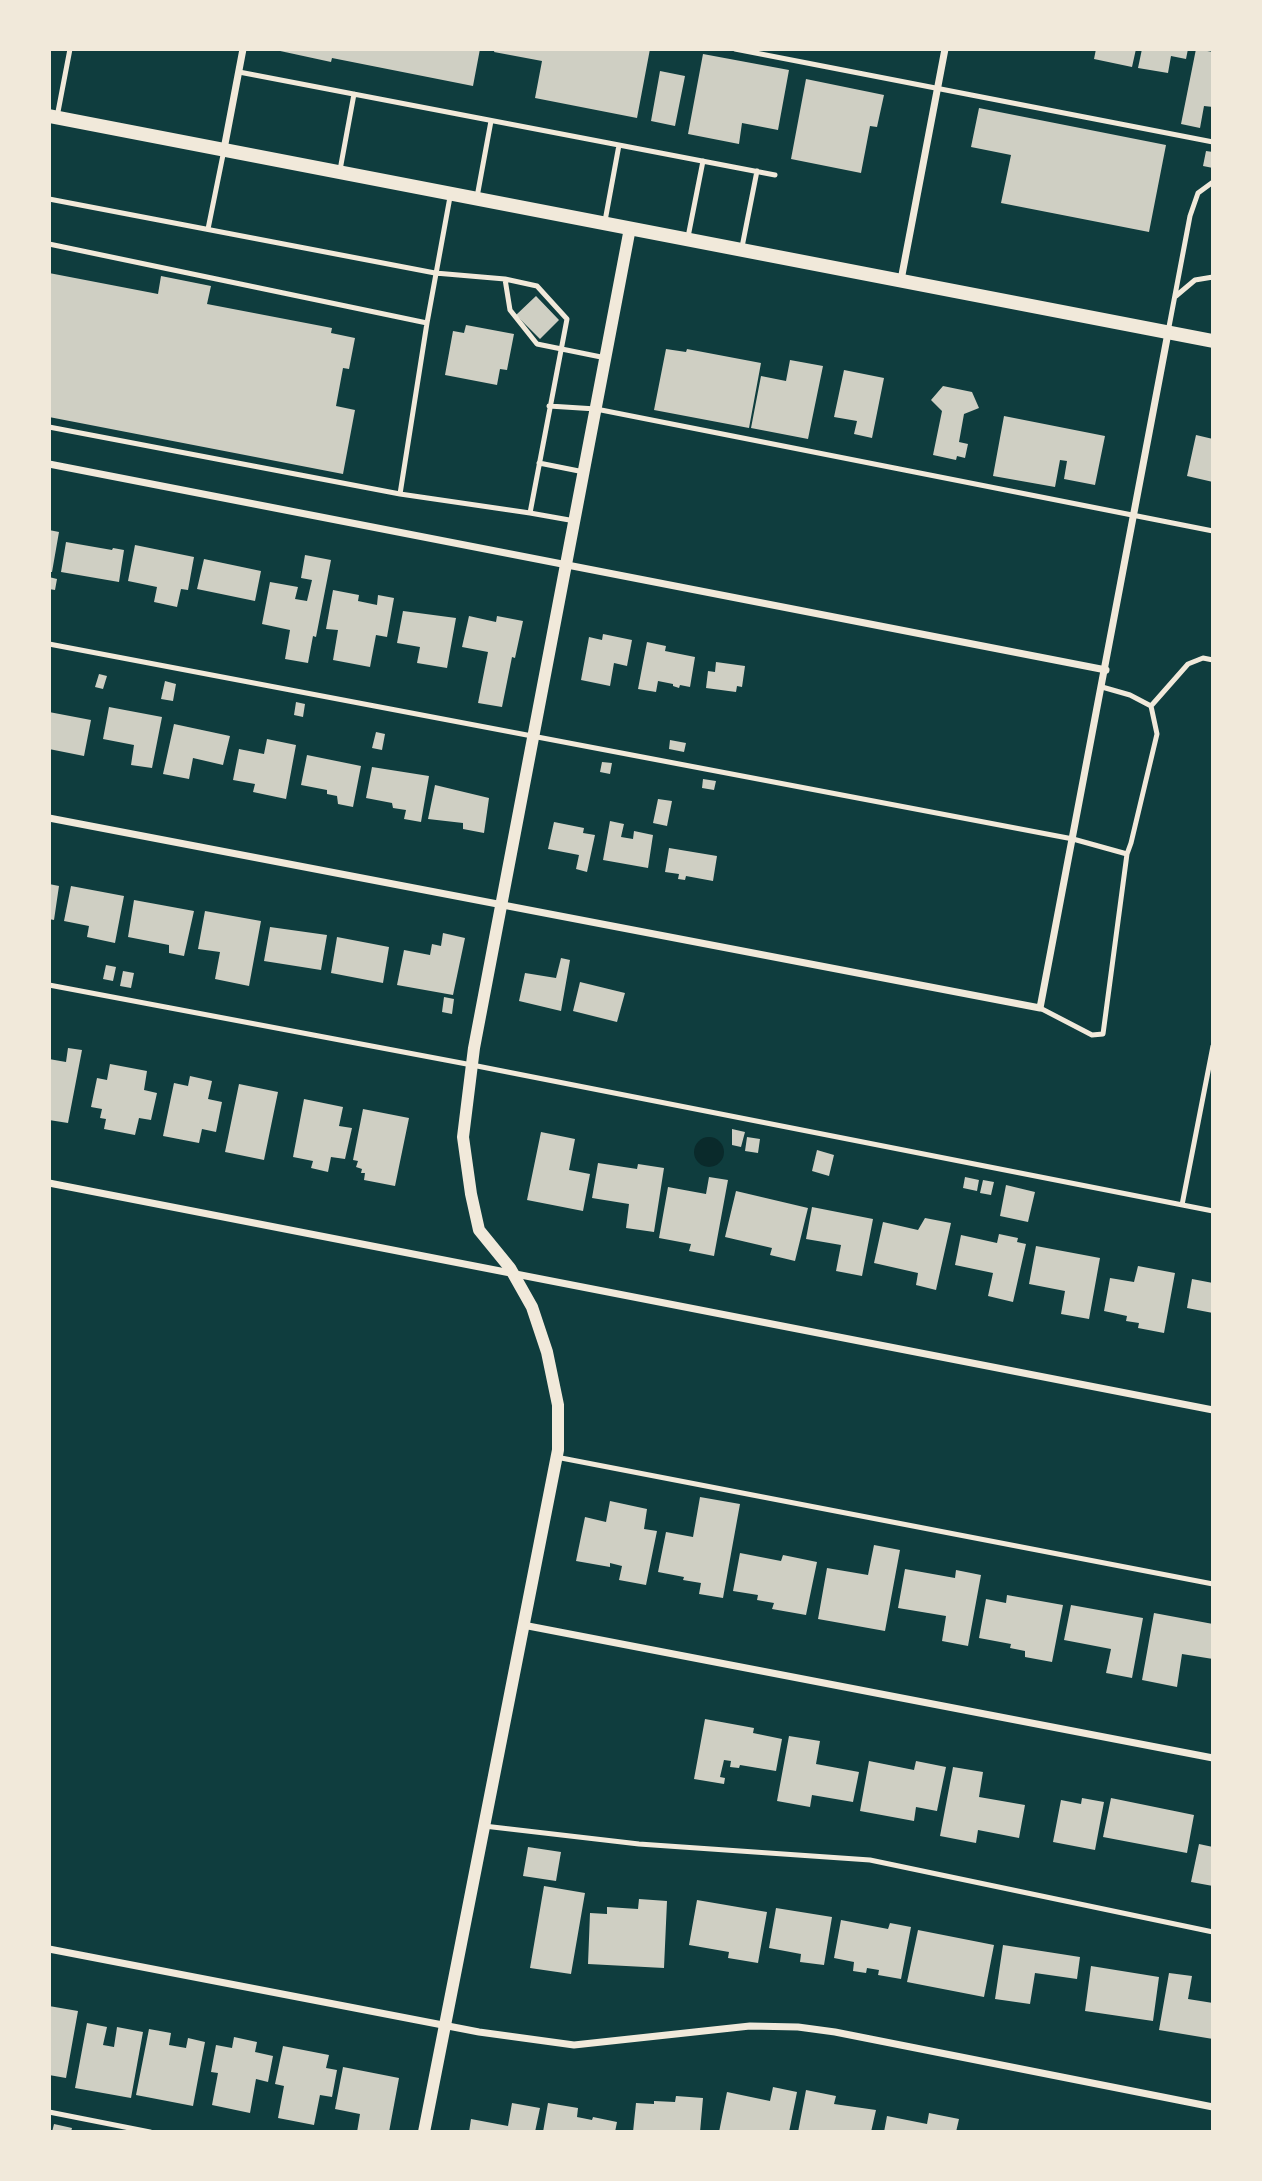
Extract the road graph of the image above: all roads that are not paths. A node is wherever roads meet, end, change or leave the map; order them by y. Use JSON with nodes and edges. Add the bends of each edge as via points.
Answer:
{"nodes":[{"id":1,"x":70,"y":49,"type":"edge"},
{"id":2,"x":243,"y":49,"type":"edge"},
{"id":3,"x":735,"y":49,"type":"edge"},
{"id":4,"x":945,"y":49,"type":"edge"},
{"id":5,"x":239,"y":72,"type":"junction"},
{"id":6,"x":938,"y":89,"type":"junction"},
{"id":7,"x":354,"y":94,"type":"junction"},
{"id":8,"x":53,"y":116,"type":"edge"},
{"id":9,"x":491,"y":121,"type":"junction"},
{"id":10,"x":1213,"y":142,"type":"edge"},
{"id":11,"x":619,"y":145,"type":"junction"},
{"id":12,"x":224,"y":150,"type":"junction"},
{"id":13,"x":704,"y":161,"type":"junction"},
{"id":14,"x":340,"y":172,"type":"junction"},
{"id":15,"x":757,"y":172,"type":"junction"},
{"id":16,"x":775,"y":175,"type":"dead end"},
{"id":17,"x":1213,"y":182,"type":"edge"},
{"id":18,"x":450,"y":194,"type":"junction"},
{"id":19,"x":49,"y":199,"type":"edge"},
{"id":20,"x":477,"y":199,"type":"junction"},
{"id":21,"x":604,"y":223,"type":"junction"},
{"id":22,"x":630,"y":228,"type":"junction"},
{"id":23,"x":208,"y":229,"type":"junction"},
{"id":24,"x":688,"y":239,"type":"junction"},
{"id":25,"x":49,"y":244,"type":"edge"},
{"id":26,"x":742,"y":250,"type":"junction"},
{"id":27,"x":435,"y":273,"type":"junction"},
{"id":28,"x":1213,"y":277,"type":"edge"},
{"id":29,"x":505,"y":279,"type":"junction"},
{"id":30,"x":900,"y":281,"type":"junction"},
{"id":31,"x":1175,"y":296,"type":"junction"},
{"id":32,"x":427,"y":323,"type":"junction"},
{"id":33,"x":1168,"y":332,"type":"junction"},
{"id":34,"x":1213,"y":341,"type":"edge"},
{"id":35,"x":562,"y":350,"type":"junction"},
{"id":36,"x":606,"y":358,"type":"junction"},
{"id":37,"x":549,"y":406,"type":"junction"},
{"id":38,"x":596,"y":409,"type":"junction"},
{"id":39,"x":49,"y":427,"type":"edge"},
{"id":40,"x":539,"y":463,"type":"junction"},
{"id":41,"x":49,"y":464,"type":"edge"},
{"id":42,"x":584,"y":472,"type":"junction"},
{"id":43,"x":400,"y":494,"type":"junction"},
{"id":44,"x":530,"y":513,"type":"junction"},
{"id":45,"x":1134,"y":515,"type":"junction"},
{"id":46,"x":575,"y":521,"type":"junction"},
{"id":47,"x":1213,"y":531,"type":"edge"},
{"id":48,"x":566,"y":566,"type":"junction"},
{"id":49,"x":49,"y":644,"type":"edge"},
{"id":50,"x":1213,"y":660,"type":"edge"},
{"id":51,"x":1106,"y":670,"type":"junction"},
{"id":52,"x":1102,"y":687,"type":"junction"},
{"id":53,"x":1151,"y":706,"type":"junction"},
{"id":54,"x":533,"y":737,"type":"junction"},
{"id":55,"x":49,"y":818,"type":"edge"},
{"id":56,"x":1073,"y":839,"type":"junction"},
{"id":57,"x":1127,"y":854,"type":"junction"},
{"id":58,"x":501,"y":904,"type":"junction"},
{"id":59,"x":49,"y":985,"type":"edge"},
{"id":60,"x":1040,"y":1008,"type":"junction"},
{"id":61,"x":1213,"y":1046,"type":"edge"},
{"id":62,"x":472,"y":1065,"type":"junction"},
{"id":63,"x":49,"y":1182,"type":"edge"},
{"id":64,"x":1182,"y":1205,"type":"junction"},
{"id":65,"x":1213,"y":1211,"type":"edge"},
{"id":66,"x":513,"y":1275,"type":"junction"},
{"id":67,"x":1213,"y":1410,"type":"edge"},
{"id":68,"x":556,"y":1457,"type":"junction"},
{"id":69,"x":1213,"y":1584,"type":"edge"},
{"id":70,"x":523,"y":1625,"type":"junction"},
{"id":71,"x":1213,"y":1758,"type":"edge"},
{"id":72,"x":484,"y":1826,"type":"junction"},
{"id":73,"x":1213,"y":1932,"type":"edge"},
{"id":74,"x":49,"y":1949,"type":"edge"},
{"id":75,"x":445,"y":2026,"type":"junction"},
{"id":76,"x":1213,"y":2107,"type":"edge"},
{"id":77,"x":49,"y":2112,"type":"edge"},
{"id":78,"x":150,"y":2132,"type":"edge"},
{"id":79,"x":424,"y":2132,"type":"edge"}],
"edges":[{"from":1,"to":8,"type":"lane"},
{"from":2,"to":5,"type":"street"},
{"from":3,"to":6,"type":"lane"},
{"from":4,"to":6,"type":"street"},
{"from":5,"to":7,"type":"lane"},
{"from":5,"to":12,"type":"street"},
{"from":6,"to":10,"type":"lane"},
{"from":6,"to":30,"type":"street"},
{"from":7,"to":9,"type":"lane"},
{"from":7,"to":14,"type":"lane"},
{"from":8,"to":12,"type":"main road"},
{"from":9,"to":11,"type":"lane"},
{"from":9,"to":20,"type":"lane"},
{"from":11,"to":13,"type":"lane"},
{"from":11,"to":21,"type":"lane"},
{"from":12,"to":14,"type":"main road"},
{"from":12,"to":23,"type":"lane"},
{"from":13,"to":15,"type":"lane"},
{"from":13,"to":24,"type":"lane"},
{"from":14,"to":18,"type":"main road"},
{"from":15,"to":16,"type":"lane"},
{"from":15,"to":26,"type":"lane"},
{"from":17,"to":31,"type":"lane","via":[[1198,193],[1190,216]]},
{"from":18,"to":20,"type":"main road"},
{"from":18,"to":27,"type":"lane"},
{"from":19,"to":23,"type":"lane"},
{"from":20,"to":21,"type":"main road"},
{"from":21,"to":22,"type":"main road"},
{"from":22,"to":24,"type":"main road"},
{"from":22,"to":36,"type":"street"},
{"from":23,"to":27,"type":"lane"},
{"from":24,"to":26,"type":"main road"},
{"from":25,"to":32,"type":"lane"},
{"from":26,"to":30,"type":"main road"},
{"from":27,"to":29,"type":"lane"},
{"from":27,"to":32,"type":"lane"},
{"from":28,"to":31,"type":"lane","via":[[1195,280]]},
{"from":29,"to":35,"type":"lane","via":[[510,310],[537,344]]},
{"from":29,"to":35,"type":"lane","via":[[537,286],[567,319]]},
{"from":30,"to":33,"type":"main road"},
{"from":31,"to":33,"type":"lane"},
{"from":32,"to":43,"type":"lane"},
{"from":33,"to":34,"type":"main road"},
{"from":33,"to":45,"type":"street"},
{"from":35,"to":36,"type":"lane"},
{"from":35,"to":37,"type":"lane"},
{"from":36,"to":38,"type":"street"},
{"from":37,"to":38,"type":"lane"},
{"from":37,"to":40,"type":"lane"},
{"from":38,"to":42,"type":"street"},
{"from":38,"to":45,"type":"lane"},
{"from":39,"to":43,"type":"lane"},
{"from":40,"to":42,"type":"lane"},
{"from":40,"to":44,"type":"lane"},
{"from":41,"to":48,"type":"street"},
{"from":42,"to":46,"type":"street"},
{"from":43,"to":44,"type":"lane"},
{"from":44,"to":46,"type":"lane"},
{"from":45,"to":47,"type":"lane"},
{"from":45,"to":51,"type":"street"},
{"from":46,"to":48,"type":"street"},
{"from":48,"to":51,"type":"street"},
{"from":48,"to":54,"type":"street"},
{"from":49,"to":54,"type":"lane"},
{"from":50,"to":53,"type":"lane","via":[[1203,658],[1188,664]]},
{"from":51,"to":52,"type":"street"},
{"from":52,"to":53,"type":"lane"},
{"from":52,"to":56,"type":"street"},
{"from":53,"to":57,"type":"lane","via":[[1157,734]]},
{"from":54,"to":56,"type":"lane"},
{"from":54,"to":58,"type":"street"},
{"from":55,"to":58,"type":"street"},
{"from":56,"to":57,"type":"lane"},
{"from":56,"to":60,"type":"street"},
{"from":57,"to":60,"type":"lane","via":[[1103,1034],[1092,1035]]},
{"from":58,"to":60,"type":"street"},
{"from":58,"to":62,"type":"street"},
{"from":59,"to":62,"type":"lane"},
{"from":61,"to":64,"type":"lane"},
{"from":62,"to":64,"type":"lane"},
{"from":62,"to":66,"type":"street","via":[[463,1137],[471,1194],[479,1230]]},
{"from":63,"to":66,"type":"street"},
{"from":64,"to":65,"type":"lane"},
{"from":66,"to":67,"type":"street"},
{"from":66,"to":68,"type":"street","via":[[532,1307],[547,1352],[558,1405]]},
{"from":68,"to":69,"type":"lane"},
{"from":68,"to":70,"type":"street"},
{"from":70,"to":71,"type":"street"},
{"from":70,"to":72,"type":"street"},
{"from":72,"to":73,"type":"lane","via":[[639,1844],[870,1860]]},
{"from":72,"to":75,"type":"street"},
{"from":74,"to":75,"type":"street"},
{"from":75,"to":76,"type":"street","via":[[574,2045],[750,2026],[798,2027]]},
{"from":75,"to":79,"type":"street"},
{"from":77,"to":78,"type":"lane"}]}
